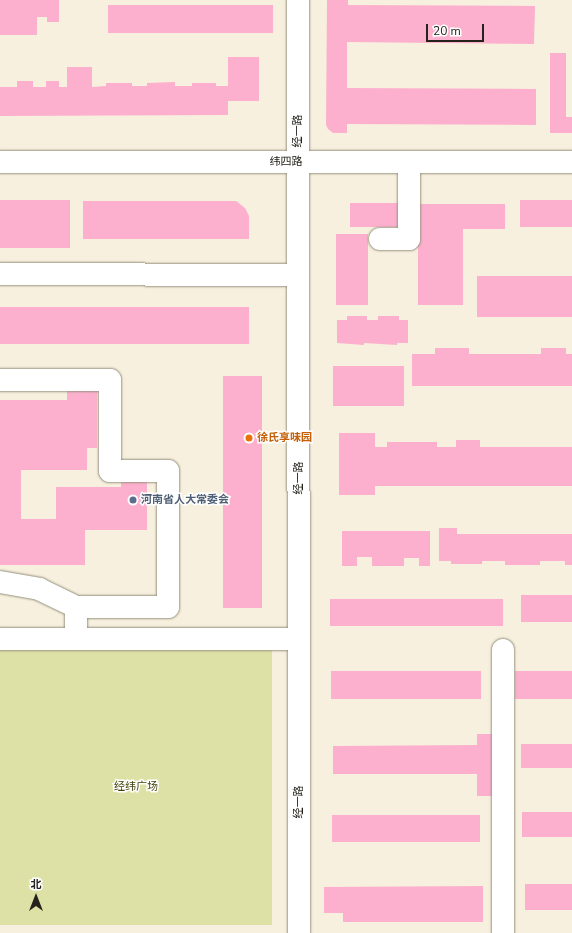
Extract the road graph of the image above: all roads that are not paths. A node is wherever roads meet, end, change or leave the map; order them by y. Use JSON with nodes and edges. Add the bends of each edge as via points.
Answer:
{"nodes":[{"id":1,"x":298,"y":0,"type":"edge"},
{"id":2,"x":0,"y":162,"type":"edge"},
{"id":3,"x":298,"y":162,"type":"junction"},
{"id":4,"x":409,"y":162,"type":"junction"},
{"id":5,"x":572,"y":162,"type":"edge"},
{"id":6,"x":380,"y":239,"type":"dead end"},
{"id":7,"x":0,"y":274,"type":"edge"},
{"id":8,"x":298,"y":275,"type":"junction"},
{"id":9,"x":0,"y":380,"type":"edge"},
{"id":10,"x":0,"y":582,"type":"edge"},
{"id":11,"x":76,"y":607,"type":"junction"},
{"id":12,"x":0,"y":639,"type":"edge"},
{"id":13,"x":76,"y":639,"type":"junction"},
{"id":14,"x":299,"y":639,"type":"junction"},
{"id":15,"x":503,"y":650,"type":"dead end"},
{"id":16,"x":299,"y":933,"type":"edge"},
{"id":17,"x":503,"y":933,"type":"edge"}],
"edges":[{"from":1,"to":3,"type":"street","name":"经一路"},
{"from":2,"to":3,"type":"street","name":"纬四路"},
{"from":3,"to":4,"type":"street","name":"纬四路"},
{"from":3,"to":8,"type":"street","name":"经一路"},
{"from":4,"to":5,"type":"street","name":"纬四路"},
{"from":4,"to":6,"type":"street","via":[[409,239]]},
{"from":7,"to":8,"type":"street"},
{"from":8,"to":14,"type":"street","name":"经一路"},
{"from":9,"to":11,"type":"street","via":[[110,380],[110,471],[168,471],[168,607]]},
{"from":10,"to":11,"type":"street","via":[[39,589]]},
{"from":11,"to":13,"type":"street"},
{"from":12,"to":13,"type":"street"},
{"from":13,"to":14,"type":"street"},
{"from":14,"to":16,"type":"street","name":"经一路"},
{"from":15,"to":17,"type":"street"}]}
